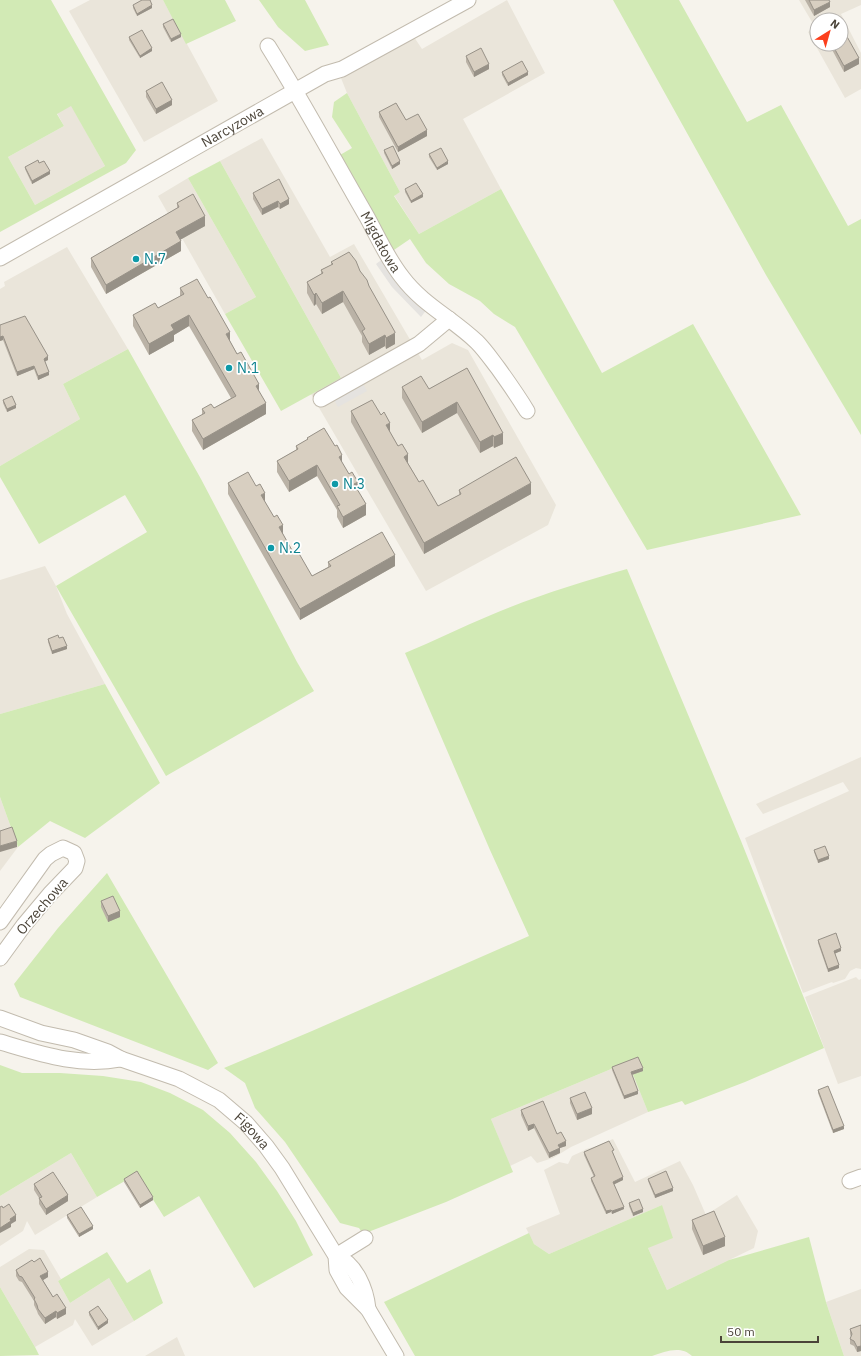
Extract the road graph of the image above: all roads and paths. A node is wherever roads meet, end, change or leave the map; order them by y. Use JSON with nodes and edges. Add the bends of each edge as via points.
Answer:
{"nodes":[{"id":1,"x":468,"y":0,"type":"edge"},
{"id":2,"x":268,"y":46,"type":"dead end"},
{"id":3,"x":296,"y":91,"type":"junction"},
{"id":4,"x":0,"y":258,"type":"edge"},
{"id":5,"x":448,"y":319,"type":"junction"},
{"id":6,"x":321,"y":399,"type":"dead end"},
{"id":7,"x":527,"y":411,"type":"dead end"},
{"id":8,"x":0,"y":922,"type":"edge"},
{"id":9,"x":0,"y":958,"type":"edge"},
{"id":10,"x":0,"y":1018,"type":"edge"},
{"id":11,"x":0,"y":1042,"type":"edge"},
{"id":12,"x":121,"y":1059,"type":"junction"},
{"id":13,"x":365,"y":1238,"type":"dead end"},
{"id":14,"x":336,"y":1256,"type":"junction"},
{"id":15,"x":396,"y":1356,"type":"edge"}],
"edges":[{"from":1,"to":3,"type":"street","name":"Narcyzowa","via":[[342,69],[325,74]]},
{"from":2,"to":3,"type":"street","name":"Migdałowa"},
{"from":3,"to":4,"type":"street","name":"Narcyzowa"},
{"from":3,"to":5,"type":"street","name":"Migdałowa","via":[[397,270],[425,302]]},
{"from":5,"to":6,"type":"street","via":[[419,344]]},
{"from":5,"to":7,"type":"street","name":"Migdałowa","via":[[486,351]]},
{"from":8,"to":9,"type":"street","name":"Orzechowa","via":[[50,854],[63,848],[74,853],[75,868],[29,918]]},
{"from":10,"to":12,"type":"street","name":"Figowa","via":[[41,1033],[74,1040]]},
{"from":11,"to":12,"type":"street","name":"Figowa","via":[[56,1058],[88,1061]]},
{"from":12,"to":14,"type":"street","name":"Figowa","via":[[179,1078],[208,1092],[232,1109],[256,1134],[282,1168]]},
{"from":13,"to":14,"type":"street"},
{"from":14,"to":15,"type":"street","name":"Figowa","via":[[338,1270],[347,1288],[368,1309]]}]}
